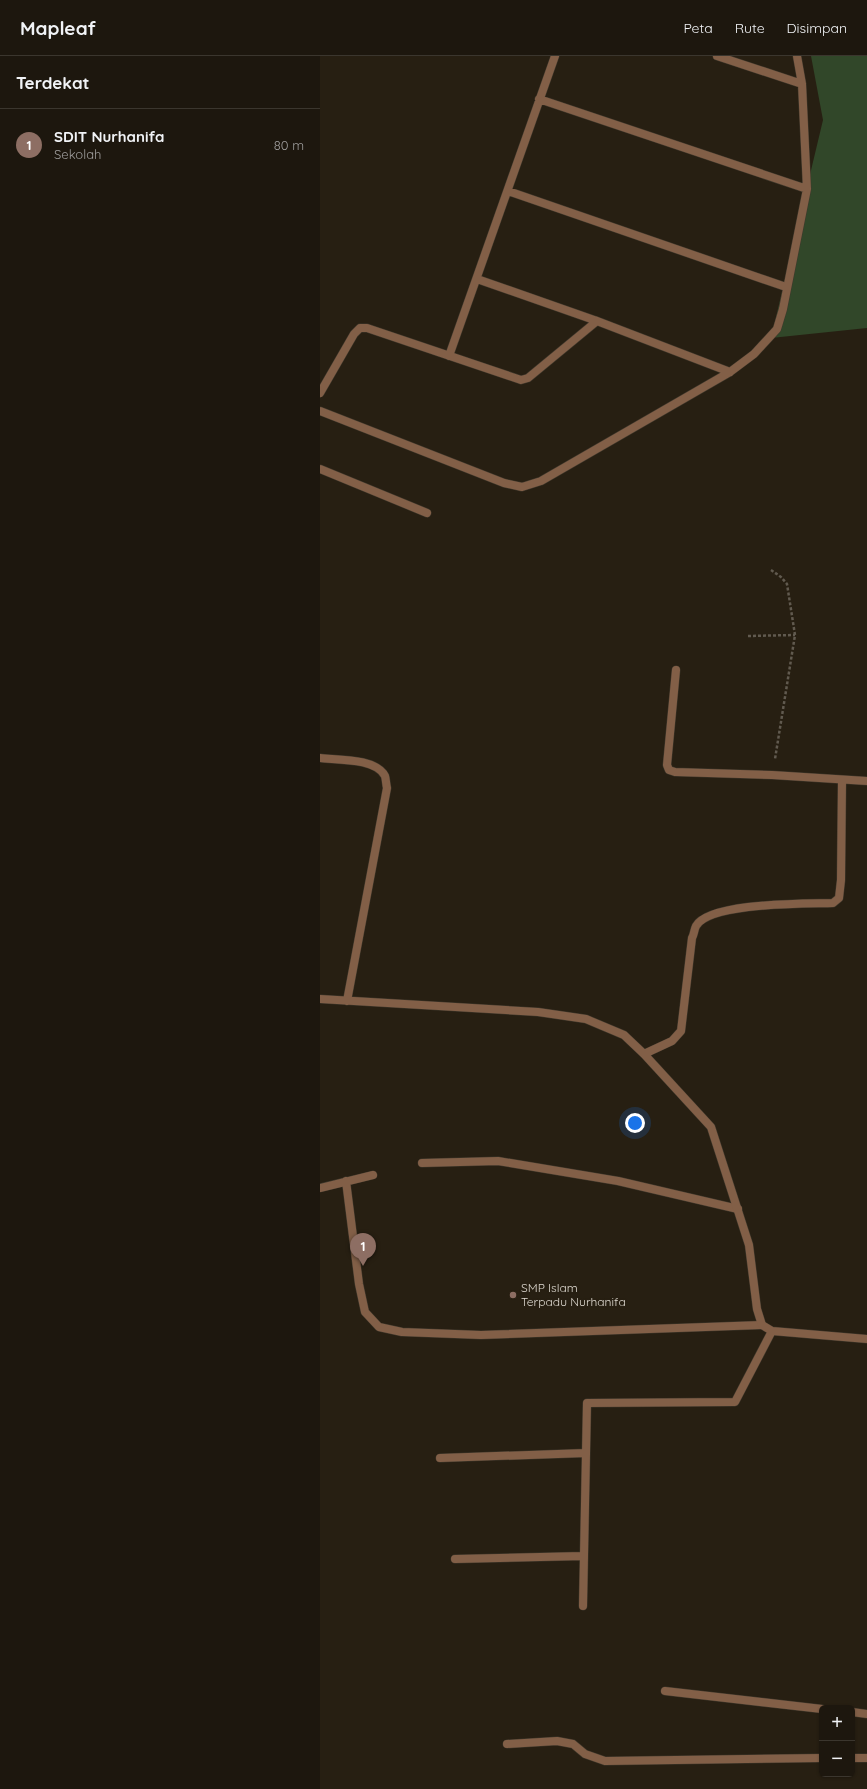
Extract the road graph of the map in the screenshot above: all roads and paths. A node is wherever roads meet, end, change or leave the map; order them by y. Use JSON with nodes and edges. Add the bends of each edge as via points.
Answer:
{"nodes":[{"id":1,"x":555,"y":56,"type":"edge"},
{"id":2,"x":717,"y":56,"type":"edge"},
{"id":3,"x":797,"y":56,"type":"edge"},
{"id":4,"x":802,"y":84,"type":"junction"},
{"id":5,"x":539,"y":99,"type":"junction"},
{"id":6,"x":807,"y":189,"type":"junction"},
{"id":7,"x":508,"y":191,"type":"junction"},
{"id":8,"x":477,"y":279,"type":"junction"},
{"id":9,"x":786,"y":287,"type":"junction"},
{"id":10,"x":597,"y":321,"type":"junction"},
{"id":11,"x":449,"y":356,"type":"junction"},
{"id":12,"x":730,"y":372,"type":"junction"},
{"id":13,"x":320,"y":393,"type":"edge"},
{"id":14,"x":320,"y":411,"type":"edge"},
{"id":15,"x":320,"y":468,"type":"edge"},
{"id":16,"x":427,"y":512,"type":"dead end"},
{"id":17,"x":771,"y":570,"type":"dead end"},
{"id":18,"x":795,"y":635,"type":"junction"},
{"id":19,"x":748,"y":636,"type":"dead end"},
{"id":20,"x":676,"y":670,"type":"dead end"},
{"id":21,"x":320,"y":758,"type":"edge"},
{"id":22,"x":772,"y":775,"type":"junction"},
{"id":23,"x":842,"y":780,"type":"junction"},
{"id":24,"x":867,"y":781,"type":"edge"},
{"id":25,"x":320,"y":999,"type":"edge"},
{"id":26,"x":347,"y":1001,"type":"junction"},
{"id":27,"x":644,"y":1054,"type":"junction"},
{"id":28,"x":422,"y":1163,"type":"dead end"},
{"id":29,"x":373,"y":1174,"type":"dead end"},
{"id":30,"x":346,"y":1181,"type":"junction"},
{"id":31,"x":320,"y":1188,"type":"edge"},
{"id":32,"x":738,"y":1208,"type":"junction"},
{"id":33,"x":762,"y":1325,"type":"junction"},
{"id":34,"x":772,"y":1331,"type":"junction"},
{"id":35,"x":867,"y":1339,"type":"edge"},
{"id":36,"x":586,"y":1453,"type":"junction"},
{"id":37,"x":440,"y":1458,"type":"dead end"},
{"id":38,"x":583,"y":1556,"type":"junction"},
{"id":39,"x":455,"y":1559,"type":"dead end"},
{"id":40,"x":582,"y":1606,"type":"dead end"},
{"id":41,"x":665,"y":1691,"type":"dead end"},
{"id":42,"x":819,"y":1709,"type":"edge"},
{"id":43,"x":855,"y":1712,"type":"edge"},
{"id":44,"x":867,"y":1714,"type":"edge"},
{"id":45,"x":507,"y":1744,"type":"dead end"},
{"id":46,"x":819,"y":1758,"type":"edge"},
{"id":47,"x":855,"y":1758,"type":"edge"},
{"id":48,"x":867,"y":1758,"type":"edge"}],
"edges":[{"from":1,"to":5,"type":"street"},
{"from":2,"to":4,"type":"street"},
{"from":3,"to":4,"type":"street"},
{"from":4,"to":6,"type":"street"},
{"from":5,"to":6,"type":"street"},
{"from":5,"to":7,"type":"street"},
{"from":6,"to":9,"type":"street"},
{"from":7,"to":8,"type":"street"},
{"from":7,"to":9,"type":"street"},
{"from":8,"to":10,"type":"street"},
{"from":8,"to":11,"type":"street"},
{"from":9,"to":12,"type":"street","via":[[777,329],[754,354]]},
{"from":10,"to":11,"type":"street","via":[[528,378],[521,380]]},
{"from":10,"to":12,"type":"street"},
{"from":11,"to":13,"type":"street","via":[[368,328],[360,328]]},
{"from":12,"to":14,"type":"street","via":[[541,481],[522,487],[504,483]]},
{"from":15,"to":16,"type":"street"},
{"from":17,"to":18,"type":"path","via":[[781,576],[787,584]]},
{"from":18,"to":19,"type":"path"},
{"from":18,"to":22,"type":"path"},
{"from":20,"to":22,"type":"street","via":[[667,765],[669,770]]},
{"from":21,"to":26,"type":"street","via":[[360,761],[378,768],[385,776],[387,788]]},
{"from":22,"to":23,"type":"street"},
{"from":23,"to":24,"type":"street"},
{"from":23,"to":27,"type":"street","via":[[839,898],[833,903],[742,908],[724,911],[704,919],[696,926],[692,938],[681,1031],[672,1041]]},
{"from":25,"to":26,"type":"street"},
{"from":26,"to":27,"type":"street","via":[[538,1012],[586,1020],[624,1035]]},
{"from":27,"to":32,"type":"street","via":[[711,1127]]},
{"from":28,"to":32,"type":"street","via":[[498,1161],[618,1181]]},
{"from":29,"to":30,"type":"street"},
{"from":30,"to":31,"type":"street"},
{"from":30,"to":33,"type":"street","via":[[365,1312],[379,1328],[402,1332],[481,1335]]},
{"from":32,"to":33,"type":"street","via":[[749,1245],[757,1309]]},
{"from":33,"to":34,"type":"street"},
{"from":34,"to":35,"type":"street"},
{"from":34,"to":36,"type":"street","via":[[735,1402],[587,1403]]},
{"from":36,"to":37,"type":"street"},
{"from":36,"to":38,"type":"street"},
{"from":38,"to":39,"type":"street"},
{"from":38,"to":40,"type":"street"},
{"from":41,"to":42,"type":"street"},
{"from":43,"to":44,"type":"street"},
{"from":45,"to":46,"type":"street","via":[[557,1741],[573,1744],[585,1754],[606,1761]]},
{"from":47,"to":48,"type":"street"}]}
